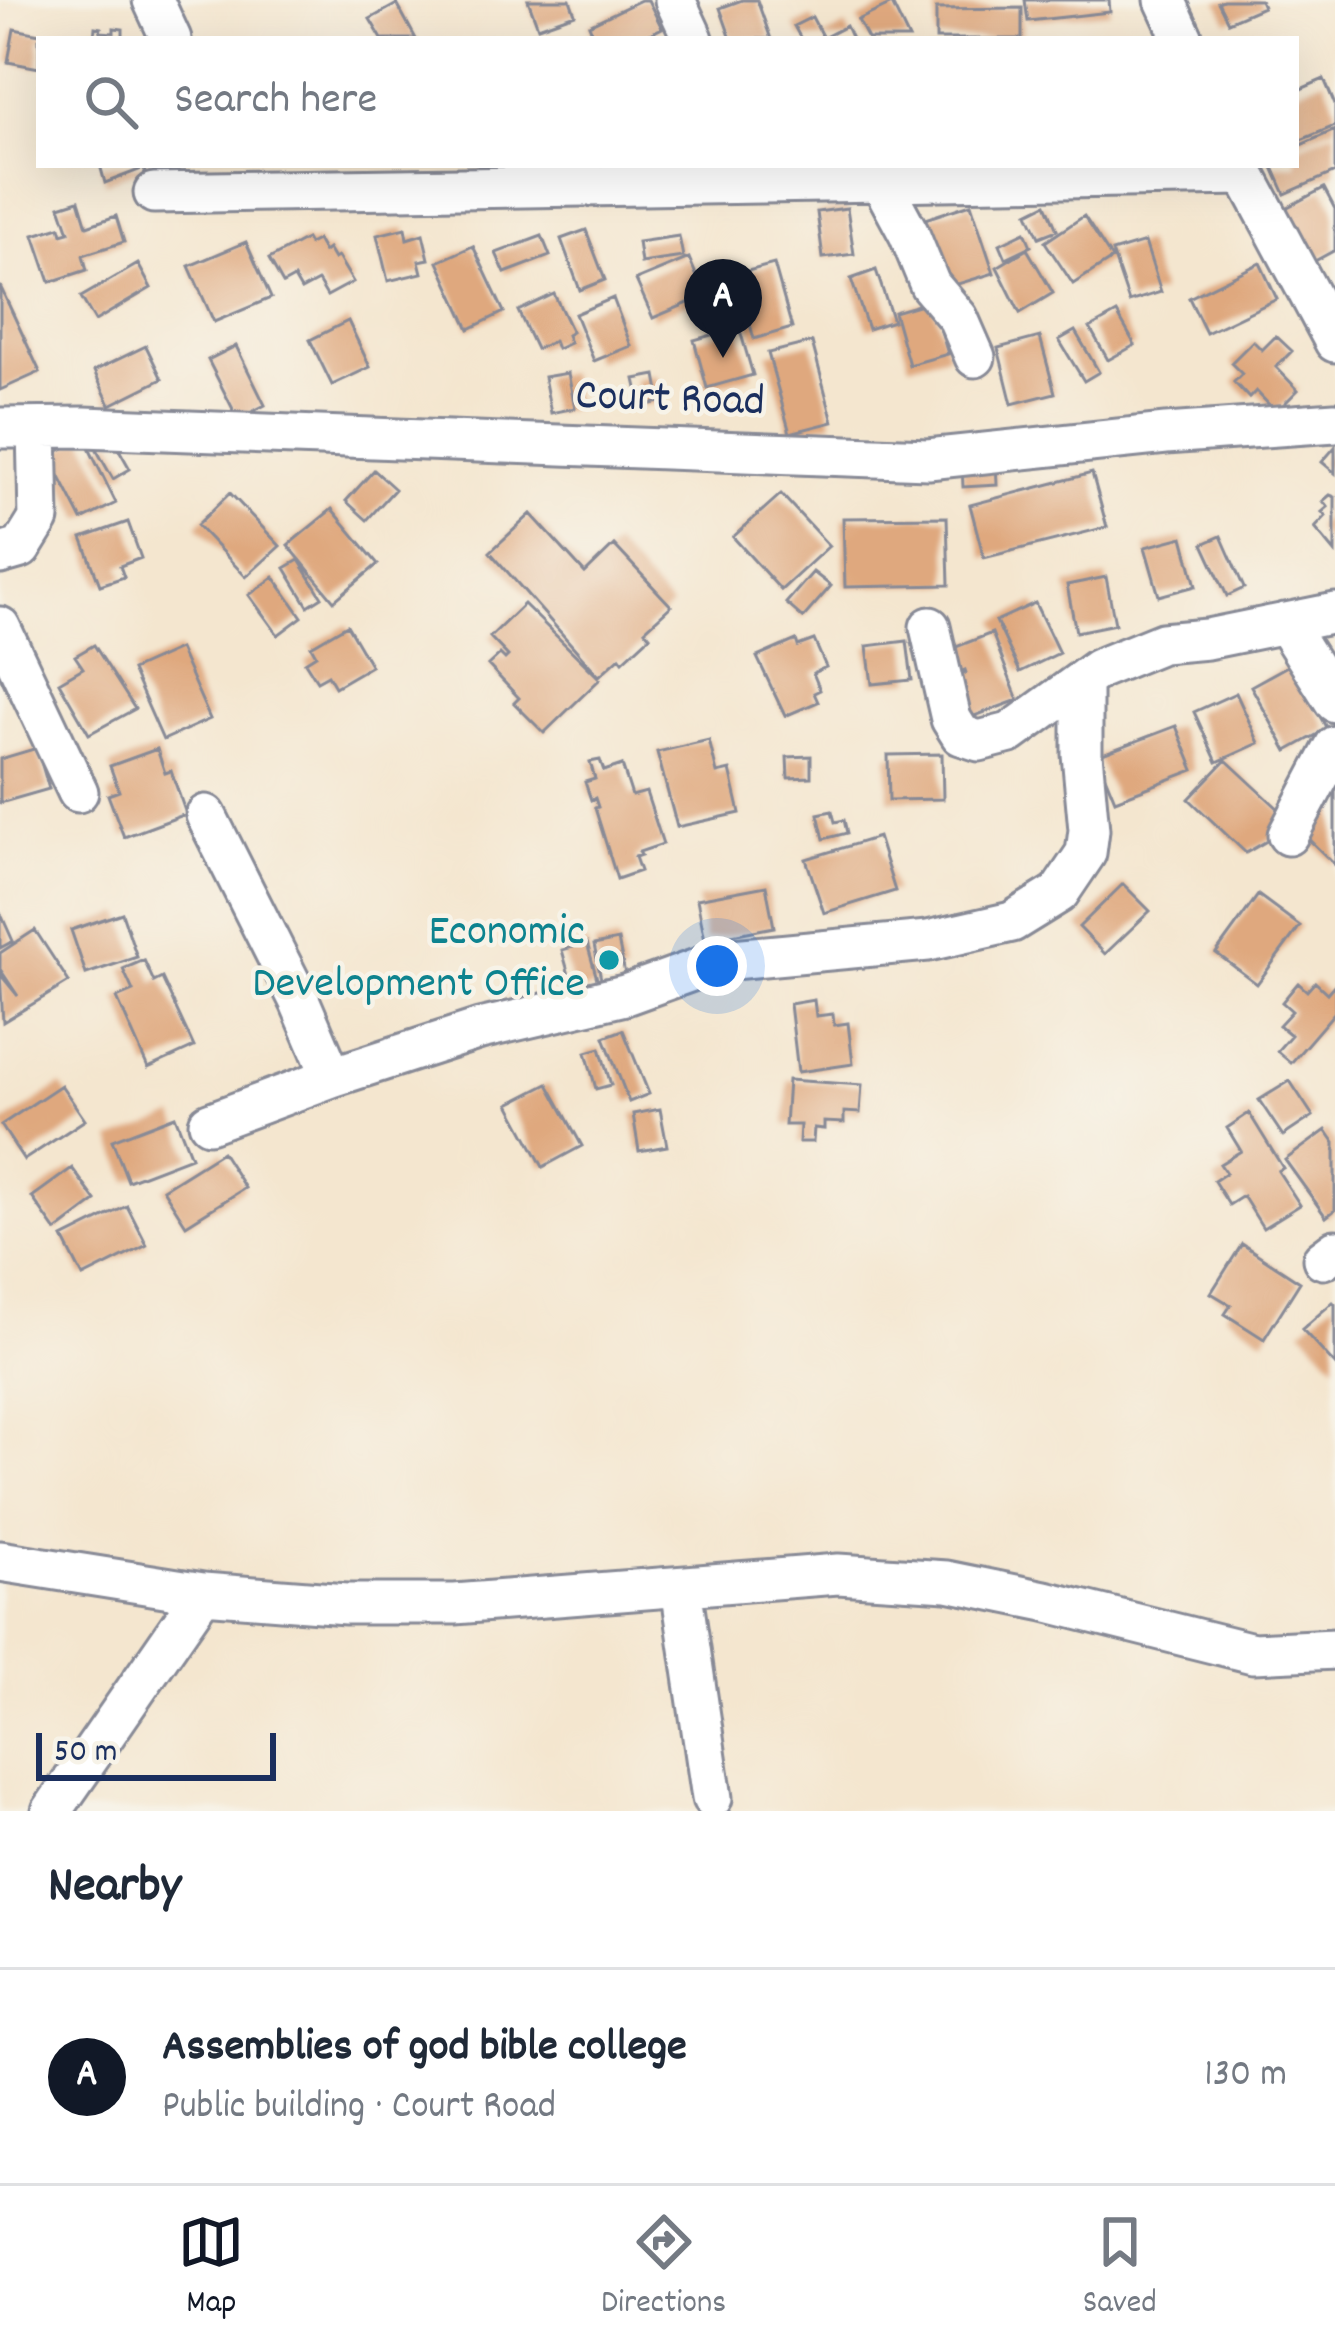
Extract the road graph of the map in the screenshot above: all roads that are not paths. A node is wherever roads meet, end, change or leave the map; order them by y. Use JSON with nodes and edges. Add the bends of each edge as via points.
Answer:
{"nodes":[{"id":1,"x":153,"y":0,"type":"edge"},
{"id":2,"x":675,"y":0,"type":"edge"},
{"id":3,"x":1165,"y":0,"type":"edge"},
{"id":4,"x":170,"y":36,"type":"edge"},
{"id":5,"x":692,"y":36,"type":"edge"},
{"id":6,"x":1182,"y":36,"type":"edge"},
{"id":7,"x":1242,"y":170,"type":"edge"},
{"id":8,"x":995,"y":171,"type":"edge"},
{"id":9,"x":753,"y":174,"type":"edge"},
{"id":10,"x":241,"y":178,"type":"edge"},
{"id":11,"x":880,"y":180,"type":"junction"},
{"id":12,"x":154,"y":193,"type":"dead end"},
{"id":13,"x":1320,"y":272,"type":"edge"},
{"id":14,"x":1335,"y":342,"type":"edge"},
{"id":15,"x":975,"y":357,"type":"dead end"},
{"id":16,"x":1335,"y":422,"type":"edge"},
{"id":17,"x":18,"y":428,"type":"edge"},
{"id":18,"x":0,"y":554,"type":"edge"},
{"id":19,"x":1335,"y":614,"type":"edge"},
{"id":20,"x":1285,"y":623,"type":"junction"},
{"id":21,"x":0,"y":627,"type":"edge"},
{"id":22,"x":930,"y":627,"type":"dead end"},
{"id":23,"x":1082,"y":681,"type":"junction"},
{"id":24,"x":1335,"y":702,"type":"edge"},
{"id":25,"x":1335,"y":746,"type":"edge"},
{"id":26,"x":78,"y":792,"type":"dead end"},
{"id":27,"x":206,"y":815,"type":"dead end"},
{"id":28,"x":1288,"y":835,"type":"dead end"},
{"id":29,"x":332,"y":1077,"type":"junction"},
{"id":30,"x":209,"y":1123,"type":"dead end"},
{"id":31,"x":0,"y":1561,"type":"edge"},
{"id":32,"x":681,"y":1587,"type":"junction"},
{"id":33,"x":203,"y":1593,"type":"junction"},
{"id":34,"x":1335,"y":1649,"type":"edge"},
{"id":35,"x":712,"y":1798,"type":"dead end"},
{"id":36,"x":52,"y":1811,"type":"edge"}],
"edges":[{"from":1,"to":4,"type":"street"},
{"from":2,"to":5,"type":"street"},
{"from":3,"to":6,"type":"street"},
{"from":7,"to":8,"type":"street"},
{"from":7,"to":13,"type":"street"},
{"from":8,"to":11,"type":"street"},
{"from":9,"to":10,"type":"street"},
{"from":9,"to":11,"type":"street"},
{"from":10,"to":12,"type":"street"},
{"from":11,"to":15,"type":"street"},
{"from":13,"to":14,"type":"street"},
{"from":16,"to":17,"type":"street","name":"Court Road","via":[[928,459]]},
{"from":17,"to":18,"type":"street","via":[[39,519],[21,548]]},
{"from":19,"to":20,"type":"street"},
{"from":20,"to":23,"type":"street","via":[[1162,643]]},
{"from":20,"to":24,"type":"street"},
{"from":21,"to":26,"type":"street"},
{"from":22,"to":23,"type":"street","via":[[951,718],[961,734],[979,741],[1010,733]]},
{"from":23,"to":29,"type":"street","via":[[1086,853],[1059,893],[1012,922],[928,941],[722,960]]},
{"from":25,"to":28,"type":"street"},
{"from":27,"to":29,"type":"street"},
{"from":29,"to":30,"type":"street"},
{"from":31,"to":33,"type":"street"},
{"from":32,"to":33,"type":"street","via":[[455,1604]]},
{"from":32,"to":34,"type":"street","via":[[838,1574],[947,1581],[1253,1653]]},
{"from":32,"to":35,"type":"street"},
{"from":33,"to":36,"type":"street"}]}
